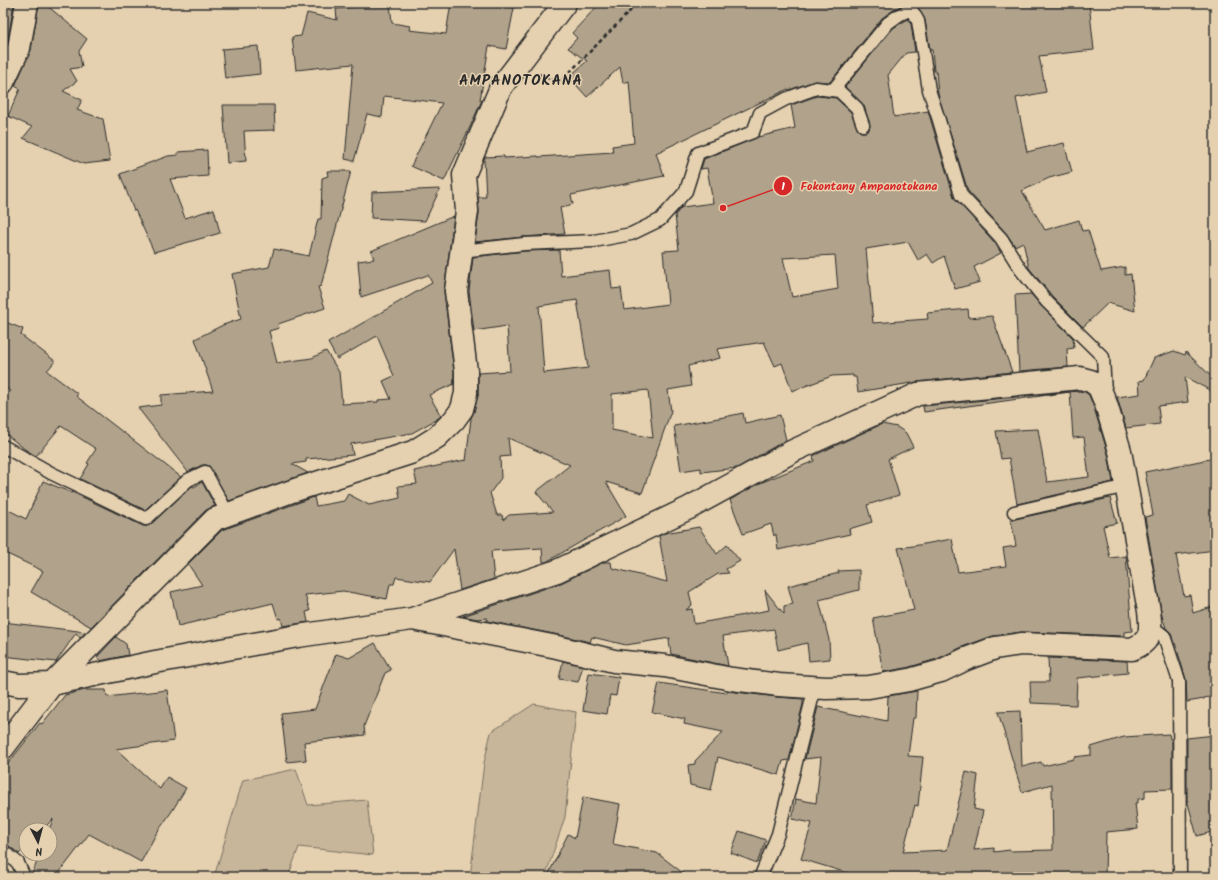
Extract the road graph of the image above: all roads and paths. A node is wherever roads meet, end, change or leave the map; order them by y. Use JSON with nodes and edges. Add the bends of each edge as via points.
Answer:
{"nodes":[{"id":1,"x":27,"y":3,"type":"edge"},
{"id":2,"x":564,"y":3,"type":"edge"},
{"id":3,"x":638,"y":3,"type":"edge"},
{"id":4,"x":519,"y":63,"type":"junction"},
{"id":5,"x":3,"y":82,"type":"edge"},
{"id":6,"x":833,"y":90,"type":"junction"},
{"id":7,"x":863,"y":125,"type":"dead end"},
{"id":8,"x":461,"y":251,"type":"junction"},
{"id":9,"x":1106,"y":404,"type":"junction"},
{"id":10,"x":3,"y":446,"type":"edge"},
{"id":11,"x":1127,"y":486,"type":"junction"},
{"id":12,"x":1014,"y":512,"type":"dead end"},
{"id":13,"x":228,"y":514,"type":"junction"},
{"id":14,"x":412,"y":619,"type":"junction"},
{"id":15,"x":1150,"y":625,"type":"junction"},
{"id":16,"x":3,"y":682,"type":"edge"},
{"id":17,"x":52,"y":684,"type":"junction"},
{"id":18,"x":815,"y":687,"type":"junction"},
{"id":19,"x":3,"y":748,"type":"edge"},
{"id":20,"x":3,"y":851,"type":"edge"},
{"id":21,"x":24,"y":877,"type":"edge"},
{"id":22,"x":762,"y":877,"type":"edge"},
{"id":23,"x":1180,"y":877,"type":"edge"}],
"edges":[{"from":1,"to":5,"type":"street","via":[[20,48]]},
{"from":2,"to":4,"type":"street"},
{"from":3,"to":4,"type":"path","via":[[562,80],[551,80]]},
{"from":4,"to":8,"type":"street","via":[[501,87],[464,174],[467,211]]},
{"from":6,"to":7,"type":"lane","via":[[839,91],[857,108]]},
{"from":6,"to":8,"type":"lane","via":[[816,88],[786,99],[760,113],[753,132],[698,153],[686,191],[660,220],[631,234],[594,241],[524,244]]},
{"from":6,"to":9,"type":"lane","via":[[888,23],[911,9],[918,21],[929,90],[961,195],[1001,238],[1021,270],[1047,302],[1103,357]]},
{"from":8,"to":13,"type":"street","via":[[456,292],[466,371],[466,393],[462,409],[454,420],[437,437],[413,452]]},
{"from":9,"to":11,"type":"street"},
{"from":9,"to":14,"type":"street","via":[[1099,387],[1080,378],[918,394],[793,450],[689,508],[557,571]]},
{"from":10,"to":13,"type":"lane","via":[[146,518],[188,480],[205,472]]},
{"from":11,"to":12,"type":"lane"},
{"from":11,"to":15,"type":"street","via":[[1150,611]]},
{"from":13,"to":17,"type":"street","via":[[215,519]]},
{"from":14,"to":17,"type":"street","via":[[155,662]]},
{"from":14,"to":18,"type":"street","via":[[557,647],[614,661],[665,666],[778,685]]},
{"from":15,"to":18,"type":"street","via":[[1148,638],[1132,649],[1021,644],[995,648],[941,671],[909,680],[869,687]]},
{"from":15,"to":23,"type":"lane","via":[[1164,636],[1179,681]]},
{"from":16,"to":17,"type":"street","via":[[20,685]]},
{"from":17,"to":19,"type":"street"},
{"from":18,"to":22,"type":"lane","via":[[778,834]]},
{"from":20,"to":21,"type":"lane","via":[[18,863]]}]}
